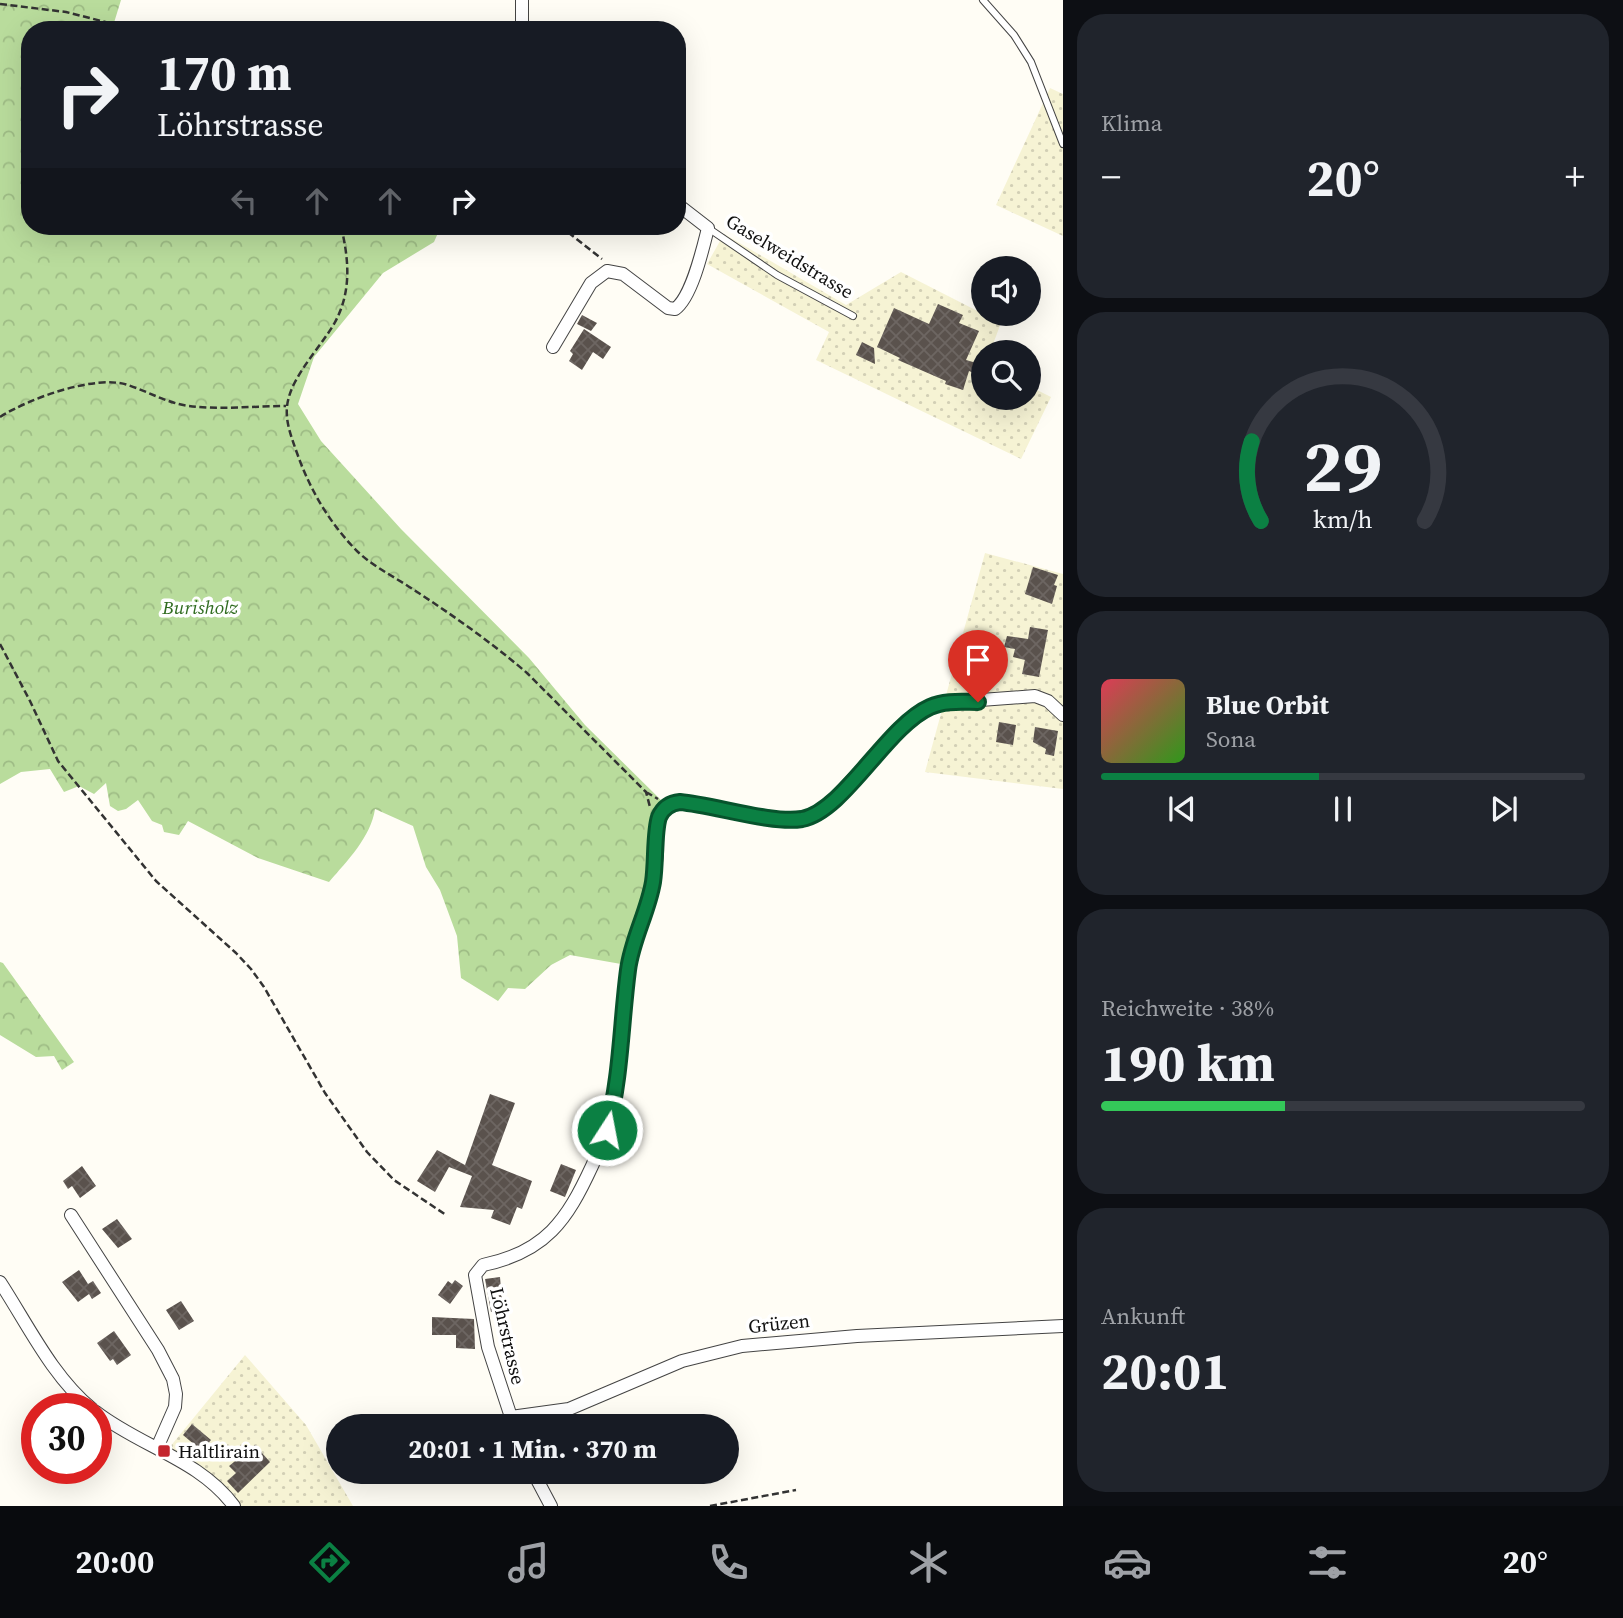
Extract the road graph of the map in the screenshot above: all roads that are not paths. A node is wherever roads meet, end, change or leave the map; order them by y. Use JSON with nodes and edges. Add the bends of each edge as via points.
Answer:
{"nodes":[{"id":1,"x":522,"y":0,"type":"edge"},
{"id":2,"x":983,"y":0,"type":"edge"},
{"id":3,"x":522,"y":21,"type":"edge"},
{"id":4,"x":1063,"y":144,"type":"edge"},
{"id":5,"x":686,"y":211,"type":"edge"},
{"id":6,"x":708,"y":228,"type":"junction"},
{"id":7,"x":853,"y":316,"type":"dead end"},
{"id":8,"x":553,"y":347,"type":"dead end"},
{"id":9,"x":1063,"y":715,"type":"edge"},
{"id":10,"x":71,"y":1215,"type":"dead end"},
{"id":11,"x":0,"y":1282,"type":"edge"},
{"id":12,"x":1063,"y":1326,"type":"edge"},
{"id":13,"x":76,"y":1393,"type":"edge"},
{"id":14,"x":509,"y":1414,"type":"edge"},
{"id":15,"x":547,"y":1414,"type":"edge"},
{"id":16,"x":112,"y":1421,"type":"edge"},
{"id":17,"x":157,"y":1448,"type":"junction"},
{"id":18,"x":539,"y":1484,"type":"edge"},
{"id":19,"x":234,"y":1506,"type":"edge"},
{"id":20,"x":551,"y":1506,"type":"edge"}],
"edges":[{"from":1,"to":3,"type":"street"},
{"from":2,"to":4,"type":"lane","via":[[1031,62]]},
{"from":5,"to":6,"type":"street","name":"Gaselweidstrasse"},
{"from":6,"to":7,"type":"lane","name":"Gaselweidstrasse","via":[[778,275]]},
{"from":6,"to":8,"type":"street","name":"Gaselweidstrasse","via":[[686,295],[676,309],[664,306],[619,272],[607,271],[595,279]]},
{"from":9,"to":14,"type":"street","name":"Löhrstrasse","via":[[1035,696],[940,703],[904,725],[812,816],[776,818],[680,802],[661,813],[653,885],[628,968],[612,1113],[602,1144],[562,1221],[526,1250],[483,1265],[475,1275],[488,1348]]},
{"from":10,"to":17,"type":"street","via":[[173,1379],[175,1407]]},
{"from":11,"to":13,"type":"street"},
{"from":12,"to":15,"type":"street","name":"Grüzen","via":[[742,1346],[682,1361]]},
{"from":16,"to":17,"type":"street"},
{"from":17,"to":19,"type":"street","via":[[210,1480]]},
{"from":18,"to":20,"type":"street"}]}
